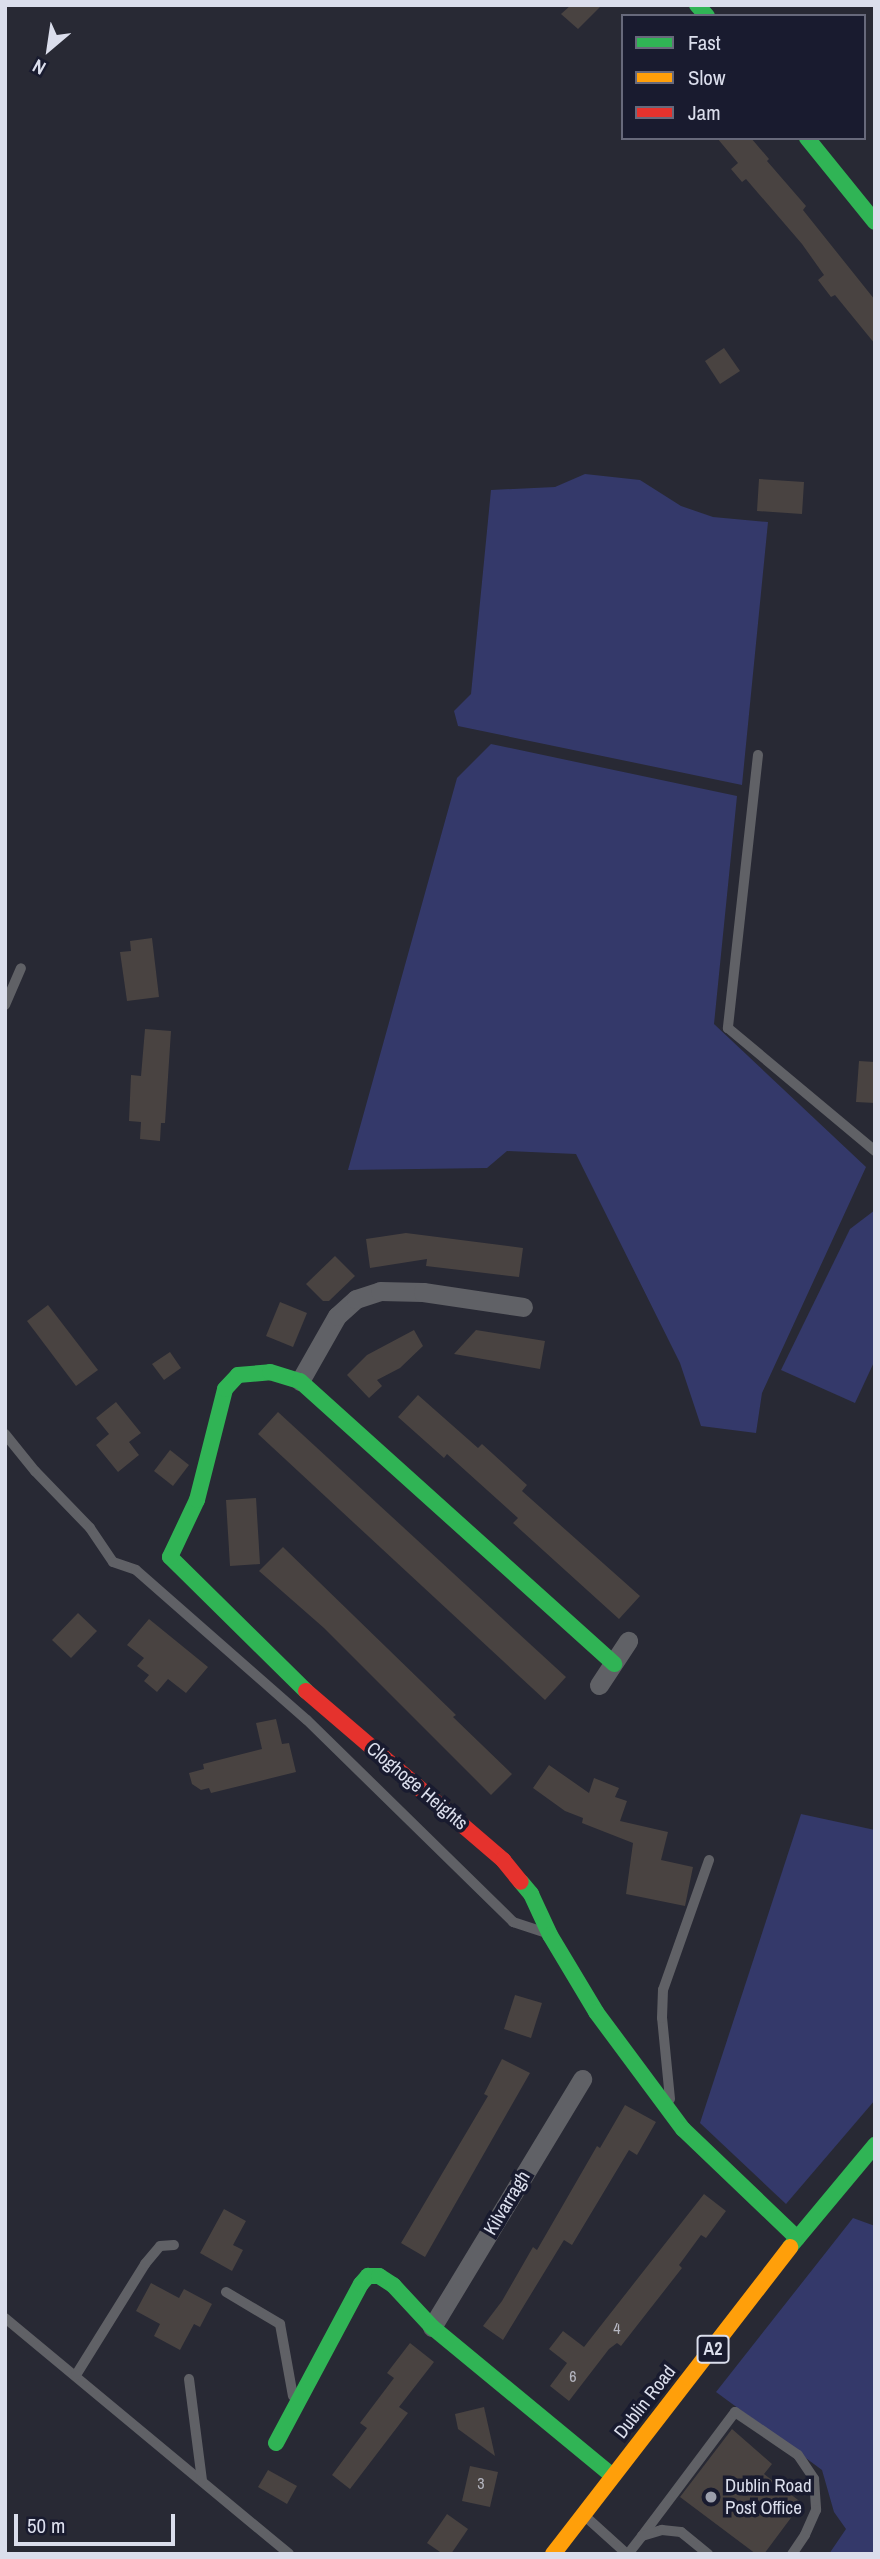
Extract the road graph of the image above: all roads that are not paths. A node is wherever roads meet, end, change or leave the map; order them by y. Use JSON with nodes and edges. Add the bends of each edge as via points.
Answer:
{"nodes":[{"id":1,"x":809,"y":140,"type":"edge"},
{"id":2,"x":875,"y":222,"type":"edge"},
{"id":3,"x":758,"y":755,"type":"dead end"},
{"id":4,"x":21,"y":968,"type":"dead end"},
{"id":5,"x":5,"y":1005,"type":"edge"},
{"id":6,"x":875,"y":1151,"type":"edge"},
{"id":7,"x":523,"y":1307,"type":"dead end"},
{"id":8,"x":300,"y":1381,"type":"junction"},
{"id":9,"x":5,"y":1435,"type":"edge"},
{"id":10,"x":628,"y":1642,"type":"dead end"},
{"id":11,"x":614,"y":1664,"type":"junction"},
{"id":12,"x":599,"y":1685,"type":"dead end"},
{"id":13,"x":709,"y":1860,"type":"dead end"},
{"id":14,"x":550,"y":1935,"type":"junction"},
{"id":15,"x":582,"y":2079,"type":"dead end"},
{"id":16,"x":670,"y":2113,"type":"junction"},
{"id":17,"x":875,"y":2145,"type":"edge"},
{"id":18,"x":797,"y":2238,"type":"junction"},
{"id":19,"x":174,"y":2245,"type":"dead end"},
{"id":20,"x":226,"y":2292,"type":"dead end"},
{"id":21,"x":5,"y":2318,"type":"edge"},
{"id":22,"x":432,"y":2328,"type":"junction"},
{"id":23,"x":76,"y":2375,"type":"junction"},
{"id":24,"x":189,"y":2379,"type":"dead end"},
{"id":25,"x":295,"y":2407,"type":"junction"},
{"id":26,"x":276,"y":2443,"type":"dead end"},
{"id":27,"x":613,"y":2476,"type":"junction"},
{"id":28,"x":202,"y":2481,"type":"junction"},
{"id":29,"x":583,"y":2514,"type":"junction"},
{"id":30,"x":642,"y":2536,"type":"junction"},
{"id":31,"x":289,"y":2554,"type":"edge"},
{"id":32,"x":553,"y":2554,"type":"edge"},
{"id":33,"x":628,"y":2554,"type":"edge"},
{"id":34,"x":708,"y":2554,"type":"edge"},
{"id":35,"x":792,"y":2554,"type":"edge"}],
"edges":[{"from":1,"to":2,"type":"street"},
{"from":3,"to":6,"type":"lane","via":[[728,1028]]},
{"from":4,"to":5,"type":"lane"},
{"from":7,"to":8,"type":"street","via":[[423,1292],[380,1291],[356,1299],[337,1316]]},
{"from":8,"to":11,"type":"street","name":"Cloghoge Heights"},
{"from":8,"to":14,"type":"street","name":"Cloghoge Heights","via":[[270,1373],[238,1375],[225,1389],[197,1500],[170,1557],[298,1685],[503,1860],[531,1894]]},
{"from":9,"to":14,"type":"lane","via":[[90,1528],[113,1562],[136,1570],[307,1720],[513,1922]]},
{"from":10,"to":11,"type":"street"},
{"from":11,"to":12,"type":"street"},
{"from":13,"to":16,"type":"lane","via":[[663,1990]]},
{"from":14,"to":16,"type":"street","name":"Cloghoge Heights","via":[[596,2012]]},
{"from":15,"to":22,"type":"street","name":"Kilvarragh"},
{"from":16,"to":18,"type":"street","name":"Cloghoge Heights","via":[[720,2168]]},
{"from":17,"to":18,"type":"street","name":"Dublin Road","number":"A2"},
{"from":18,"to":27,"type":"street","name":"Dublin Road","number":"A2"},
{"from":19,"to":23,"type":"lane","via":[[160,2246],[145,2264]]},
{"from":20,"to":25,"type":"lane","via":[[280,2324]]},
{"from":21,"to":23,"type":"lane"},
{"from":22,"to":25,"type":"street","via":[[393,2285],[379,2276],[368,2276]]},
{"from":22,"to":27,"type":"street"},
{"from":23,"to":28,"type":"lane"},
{"from":24,"to":28,"type":"lane"},
{"from":25,"to":26,"type":"street"},
{"from":27,"to":29,"type":"street","name":"Dublin Road","number":"A2"},
{"from":28,"to":31,"type":"lane"},
{"from":29,"to":32,"type":"street","name":"Dublin Road","number":"A2"},
{"from":29,"to":33,"type":"lane"},
{"from":30,"to":33,"type":"lane"},
{"from":30,"to":34,"type":"lane","via":[[662,2530],[681,2532]]},
{"from":30,"to":35,"type":"lane","via":[[735,2412],[798,2455],[814,2479],[816,2510]]}]}
